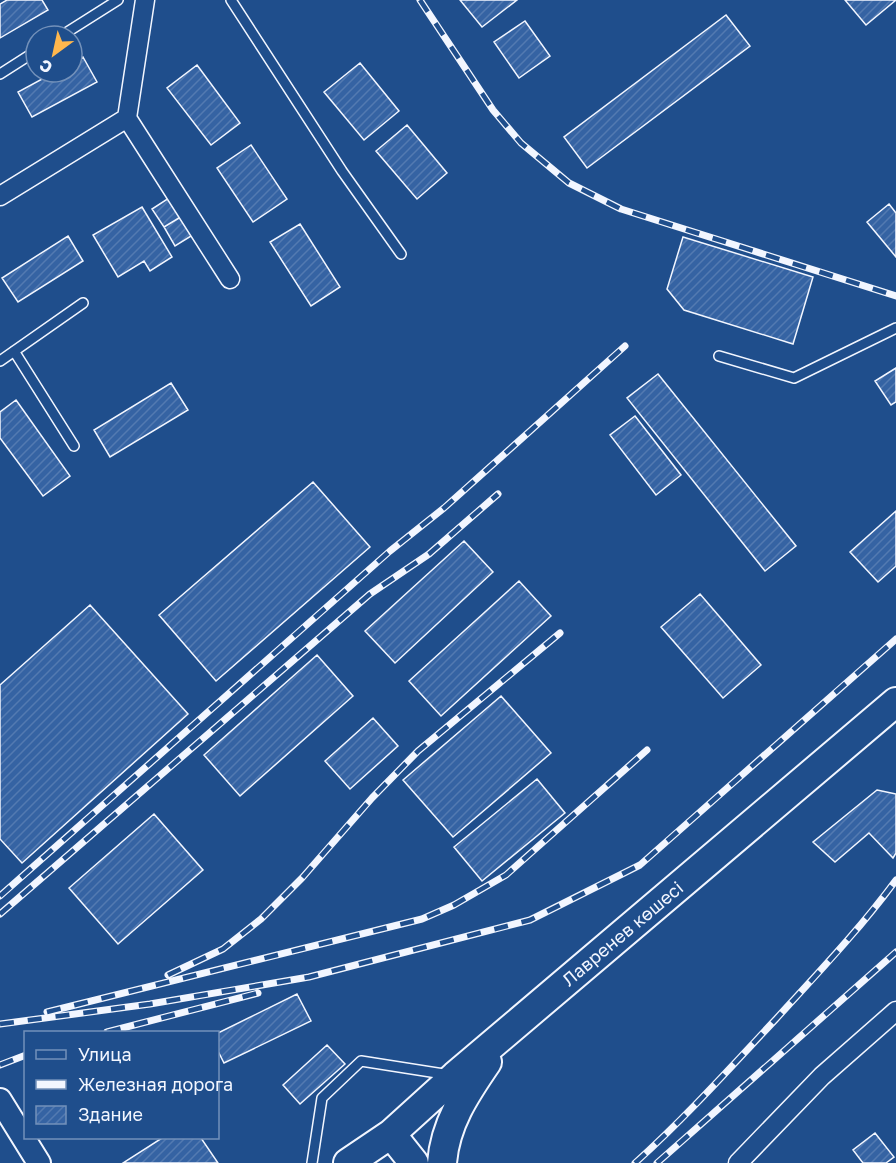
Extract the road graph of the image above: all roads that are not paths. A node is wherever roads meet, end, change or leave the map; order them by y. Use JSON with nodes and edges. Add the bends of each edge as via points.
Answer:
{"nodes":[{"id":1,"x":118,"y":0,"type":"edge"},
{"id":2,"x":145,"y":0,"type":"edge"},
{"id":3,"x":231,"y":0,"type":"edge"},
{"id":4,"x":80,"y":24,"type":"edge"},
{"id":5,"x":24,"y":59,"type":"edge"},
{"id":6,"x":0,"y":74,"type":"edge"},
{"id":7,"x":127,"y":118,"type":"junction"},
{"id":8,"x":0,"y":196,"type":"edge"},
{"id":9,"x":401,"y":254,"type":"dead end"},
{"id":10,"x":230,"y":279,"type":"dead end"},
{"id":11,"x":83,"y":303,"type":"dead end"},
{"id":12,"x":896,"y":328,"type":"edge"},
{"id":13,"x":14,"y":351,"type":"junction"},
{"id":14,"x":719,"y":356,"type":"dead end"},
{"id":15,"x":0,"y":361,"type":"edge"},
{"id":16,"x":74,"y":446,"type":"dead end"},
{"id":17,"x":896,"y":702,"type":"edge"},
{"id":18,"x":896,"y":1011,"type":"edge"},
{"id":19,"x":509,"y":1030,"type":"junction"},
{"id":20,"x":455,"y":1076,"type":"junction"},
{"id":21,"x":3,"y":1112,"type":"edge"},
{"id":22,"x":391,"y":1134,"type":"junction"},
{"id":23,"x":39,"y":1163,"type":"edge"},
{"id":24,"x":312,"y":1163,"type":"edge"},
{"id":25,"x":348,"y":1163,"type":"edge"},
{"id":26,"x":414,"y":1163,"type":"edge"},
{"id":27,"x":442,"y":1163,"type":"edge"},
{"id":28,"x":738,"y":1163,"type":"edge"}],
"edges":[{"from":1,"to":4,"type":"lane"},
{"from":2,"to":7,"type":"street"},
{"from":3,"to":9,"type":"lane"},
{"from":5,"to":6,"type":"lane"},
{"from":7,"to":8,"type":"street"},
{"from":7,"to":10,"type":"street"},
{"from":11,"to":13,"type":"lane"},
{"from":12,"to":14,"type":"lane","via":[[794,378]]},
{"from":13,"to":15,"type":"lane"},
{"from":13,"to":16,"type":"lane"},
{"from":17,"to":19,"type":"main road","name":"Лавренев көшесі"},
{"from":18,"to":28,"type":"street","via":[[822,1076]]},
{"from":19,"to":20,"type":"main road","name":"Лавренев көшесі"},
{"from":19,"to":27,"type":"main road","via":[[460,1103],[448,1129]]},
{"from":20,"to":22,"type":"main road","name":"Лавренев көшесі"},
{"from":20,"to":24,"type":"lane","via":[[361,1061],[321,1098]]},
{"from":21,"to":23,"type":"street"},
{"from":22,"to":25,"type":"main road","name":"Лавренев көшесі"},
{"from":22,"to":26,"type":"main road"}]}
